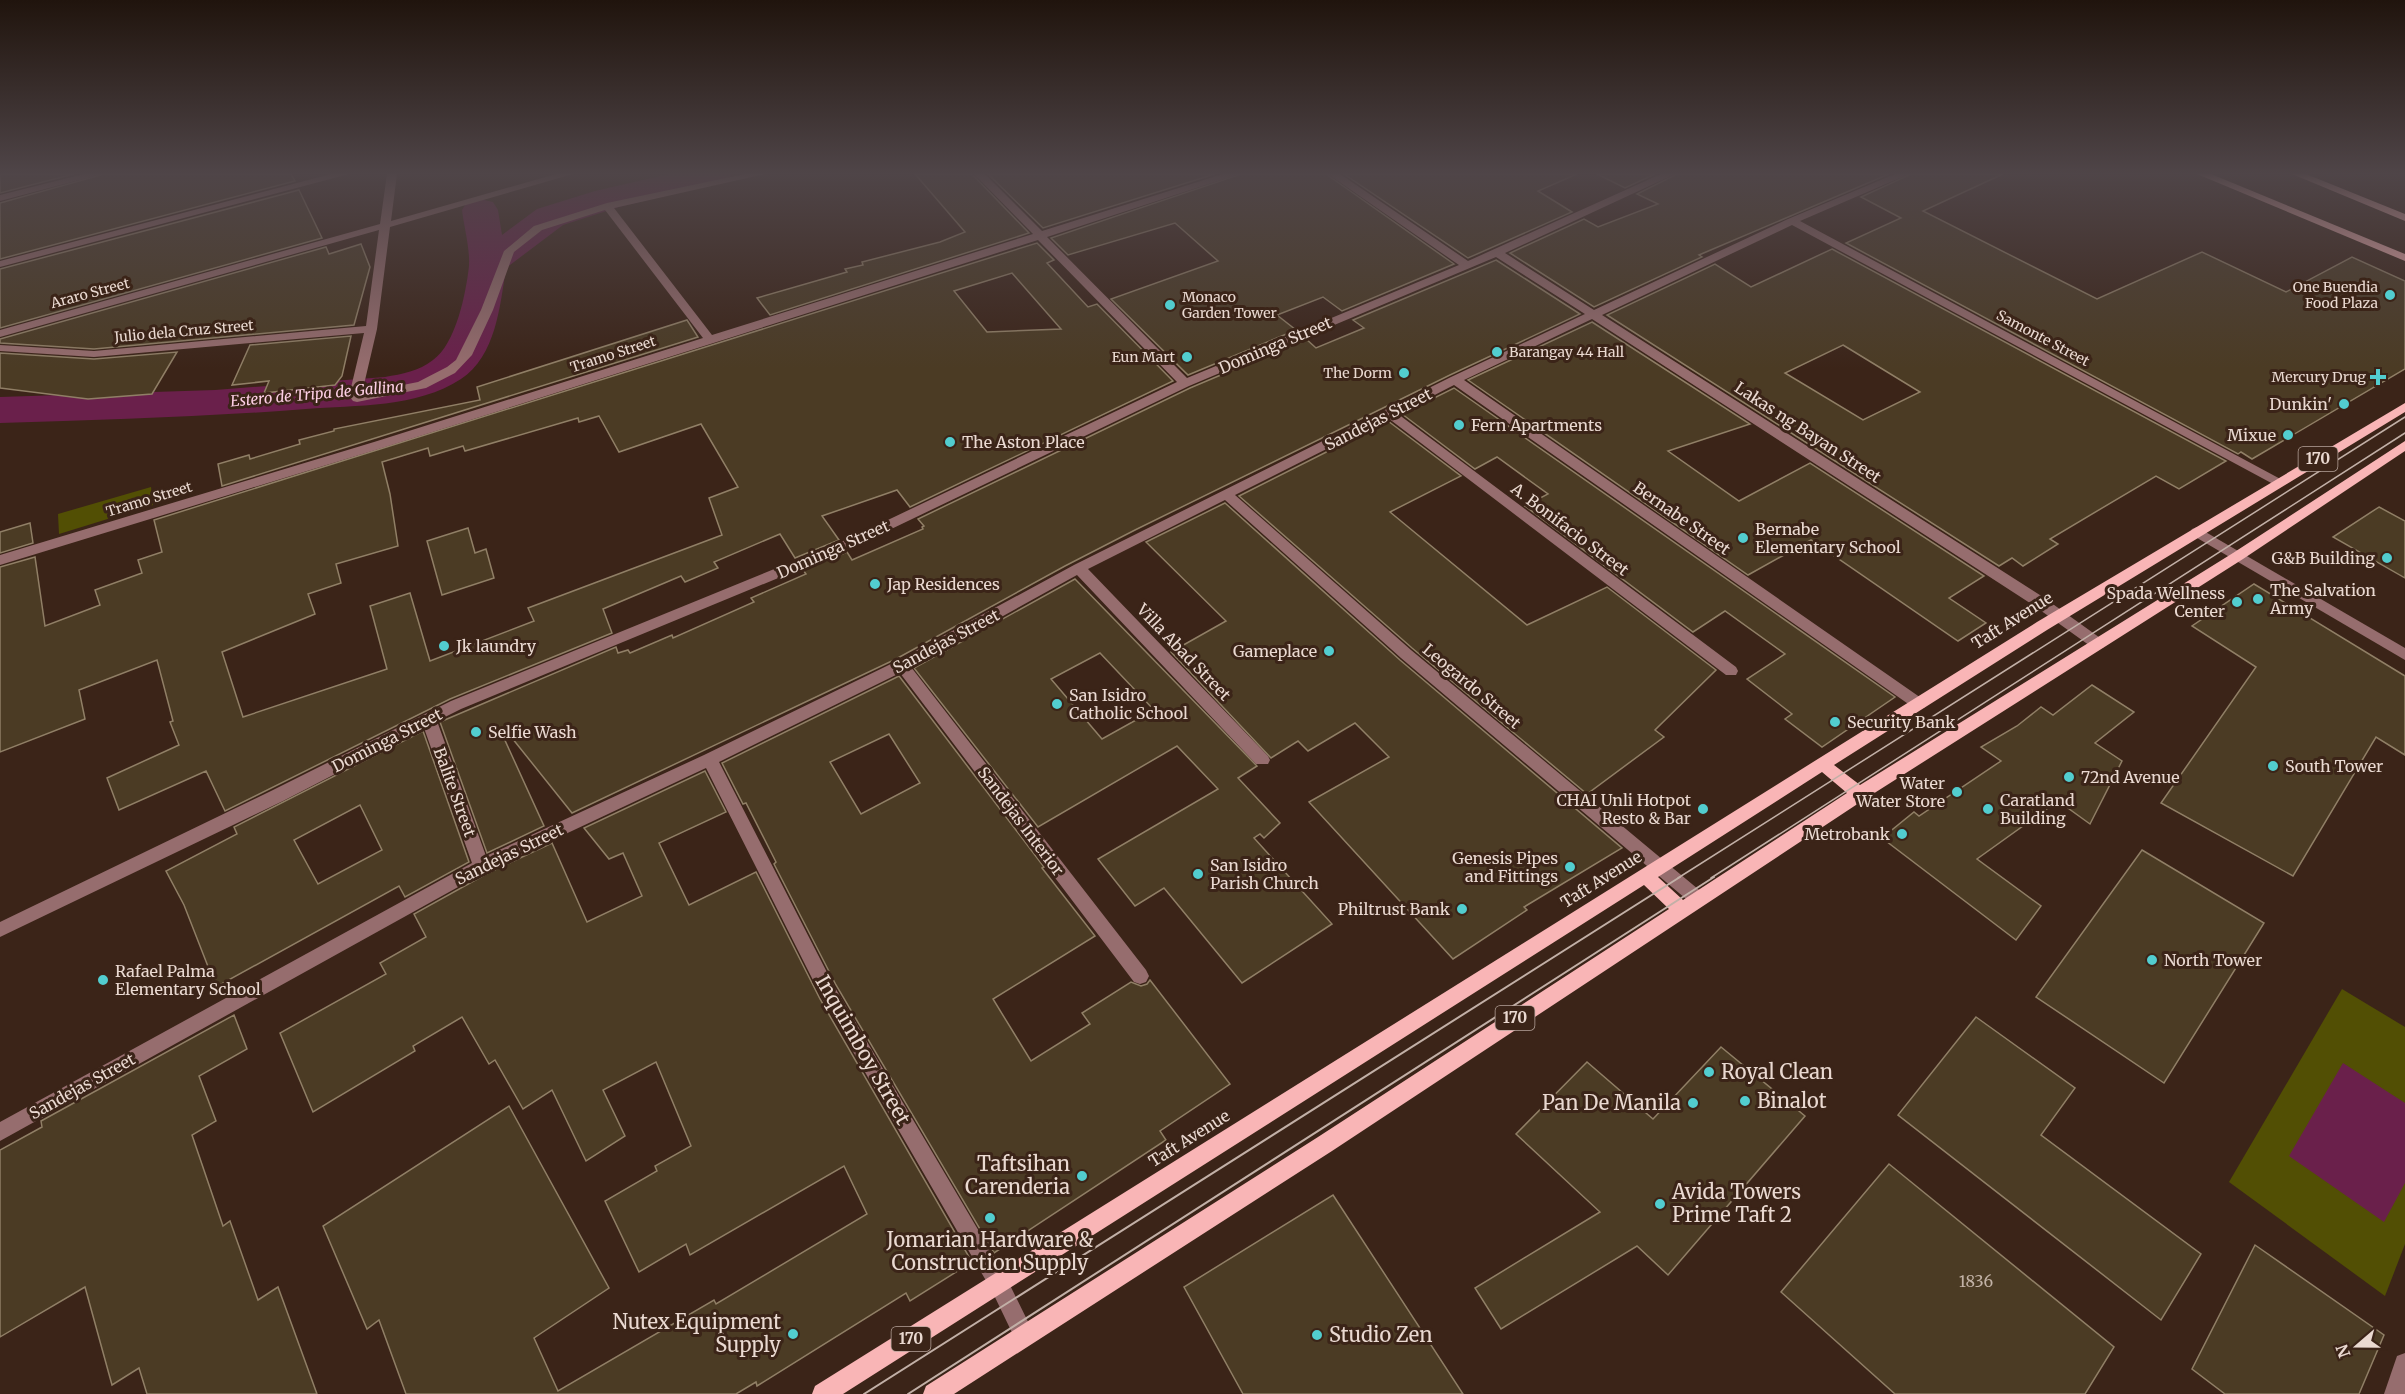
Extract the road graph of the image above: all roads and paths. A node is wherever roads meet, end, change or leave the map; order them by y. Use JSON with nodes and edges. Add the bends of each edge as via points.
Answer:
{"nodes":[{"id":1,"x":95,"y":239,"type":"edge"},
{"id":2,"x":342,"y":239,"type":"edge"},
{"id":3,"x":383,"y":239,"type":"edge"},
{"id":4,"x":524,"y":239,"type":"edge"},
{"id":5,"x":632,"y":239,"type":"edge"},
{"id":6,"x":1029,"y":239,"type":"edge"},
{"id":7,"x":1042,"y":239,"type":"edge"},
{"id":8,"x":1428,"y":239,"type":"edge"},
{"id":9,"x":1528,"y":239,"type":"edge"},
{"id":10,"x":1754,"y":239,"type":"edge"},
{"id":11,"x":1826,"y":239,"type":"edge"},
{"id":12,"x":2357,"y":239,"type":"edge"},
{"id":13,"x":2358,"y":239,"type":"edge"},
{"id":14,"x":1497,"y":253,"type":"junction"},
{"id":15,"x":2405,"y":258,"type":"edge"},
{"id":16,"x":0,"y":264,"type":"edge"},
{"id":17,"x":2405,"y":264,"type":"edge"},
{"id":18,"x":1466,"y":265,"type":"junction"},
{"id":19,"x":1592,"y":315,"type":"junction"},
{"id":20,"x":370,"y":329,"type":"junction"},
{"id":21,"x":0,"y":334,"type":"edge"},
{"id":22,"x":709,"y":339,"type":"junction"},
{"id":23,"x":0,"y":348,"type":"edge"},
{"id":24,"x":1455,"y":380,"type":"junction"},
{"id":25,"x":1185,"y":383,"type":"junction"},
{"id":26,"x":2405,"y":407,"type":"edge"},
{"id":27,"x":1389,"y":413,"type":"junction"},
{"id":28,"x":2405,"y":445,"type":"edge"},
{"id":29,"x":2280,"y":482,"type":"junction"},
{"id":30,"x":1227,"y":495,"type":"junction"},
{"id":31,"x":2197,"y":532,"type":"junction"},
{"id":32,"x":2238,"y":556,"type":"junction"},
{"id":33,"x":0,"y":560,"type":"edge"},
{"id":34,"x":1079,"y":568,"type":"junction"},
{"id":35,"x":2059,"y":616,"type":"junction"},
{"id":36,"x":2098,"y":644,"type":"junction"},
{"id":37,"x":2405,"y":655,"type":"edge"},
{"id":38,"x":902,"y":665,"type":"junction"},
{"id":39,"x":1731,"y":671,"type":"dead end"},
{"id":40,"x":1919,"y":704,"type":"junction"},
{"id":41,"x":429,"y":719,"type":"junction"},
{"id":42,"x":710,"y":759,"type":"junction"},
{"id":43,"x":1262,"y":760,"type":"dead end"},
{"id":44,"x":1823,"y":764,"type":"junction"},
{"id":45,"x":1859,"y":794,"type":"junction"},
{"id":46,"x":481,"y":866,"type":"junction"},
{"id":47,"x":1653,"y":871,"type":"junction"},
{"id":48,"x":1698,"y":899,"type":"junction"},
{"id":49,"x":1681,"y":910,"type":"junction"},
{"id":50,"x":0,"y":930,"type":"edge"},
{"id":51,"x":1140,"y":976,"type":"dead end"},
{"id":52,"x":0,"y":1132,"type":"edge"},
{"id":53,"x":999,"y":1284,"type":"junction"},
{"id":54,"x":1024,"y":1336,"type":"junction"},
{"id":55,"x":2405,"y":1364,"type":"edge"},
{"id":56,"x":823,"y":1394,"type":"edge"},
{"id":57,"x":934,"y":1394,"type":"edge"},
{"id":58,"x":2395,"y":1394,"type":"edge"}],
"edges":[{"from":1,"to":16,"type":"street"},
{"from":2,"to":21,"type":"street","name":"Araro Street"},
{"from":3,"to":20,"type":"street"},
{"from":4,"to":20,"type":"street","via":[[509,251],[488,310],[466,355],[451,370],[422,385],[357,398]]},
{"from":5,"to":22,"type":"street"},
{"from":6,"to":22,"type":"street","name":"Tramo Street"},
{"from":7,"to":25,"type":"street"},
{"from":8,"to":18,"type":"street"},
{"from":9,"to":14,"type":"street","name":"Dominga Street"},
{"from":10,"to":19,"type":"street","name":"Sandejas Street"},
{"from":11,"to":29,"type":"street","name":"Samonte Street"},
{"from":12,"to":17,"type":"main road"},
{"from":13,"to":15,"type":"main road"},
{"from":14,"to":18,"type":"street","name":"Dominga Street"},
{"from":14,"to":19,"type":"street","name":"Lakas ng Bayan Street"},
{"from":18,"to":25,"type":"street","name":"Dominga Street"},
{"from":19,"to":24,"type":"street","name":"Sandejas Street"},
{"from":19,"to":35,"type":"street","name":"Lakas ng Bayan Street"},
{"from":20,"to":23,"type":"street","name":"Julio dela Cruz Street","via":[[94,354]]},
{"from":22,"to":33,"type":"street","name":"Tramo Street"},
{"from":24,"to":27,"type":"street","name":"Sandejas Street"},
{"from":24,"to":40,"type":"street","name":"Bernabe Street"},
{"from":25,"to":41,"type":"street","name":"Dominga Street","via":[[853,542]]},
{"from":26,"to":29,"type":"main road","name":"Taft Avenue","number":"170"},
{"from":27,"to":30,"type":"street","name":"Sandejas Street"},
{"from":27,"to":39,"type":"street","name":"A. Bonifacio Street"},
{"from":28,"to":32,"type":"main road","number":"170"},
{"from":29,"to":31,"type":"main road","name":"Taft Avenue","number":"170"},
{"from":30,"to":34,"type":"street","name":"Sandejas Street"},
{"from":30,"to":47,"type":"street","name":"Leogardo Street"},
{"from":31,"to":32,"type":"street"},
{"from":31,"to":35,"type":"main road","name":"Taft Avenue","number":"170"},
{"from":32,"to":36,"type":"main road","number":"170"},
{"from":32,"to":37,"type":"street"},
{"from":34,"to":38,"type":"street","name":"Sandejas Street"},
{"from":34,"to":43,"type":"street","name":"Villa Abad Street"},
{"from":35,"to":36,"type":"street","name":"Lakas ng Bayan Street"},
{"from":35,"to":40,"type":"main road","name":"Taft Avenue","number":"170"},
{"from":36,"to":45,"type":"main road","number":"170"},
{"from":38,"to":42,"type":"street","name":"Sandejas Street"},
{"from":38,"to":51,"type":"street","name":"Sandejas Interior"},
{"from":40,"to":44,"type":"main road","name":"Taft Avenue","number":"170"},
{"from":41,"to":46,"type":"street","name":"Balite Street"},
{"from":41,"to":50,"type":"street","name":"Dominga Street"},
{"from":42,"to":46,"type":"street","name":"Sandejas Street"},
{"from":42,"to":53,"type":"street","name":"Inquimboy Street","via":[[828,992]]},
{"from":44,"to":45,"type":"main road"},
{"from":44,"to":47,"type":"main road","name":"Taft Avenue","number":"170"},
{"from":45,"to":48,"type":"main road","number":"170"},
{"from":46,"to":52,"type":"street","name":"Sandejas Street"},
{"from":47,"to":48,"type":"street","name":"Leogardo Street"},
{"from":47,"to":49,"type":"main road"},
{"from":47,"to":53,"type":"main road","name":"Taft Avenue","number":"170"},
{"from":48,"to":49,"type":"main road","number":"170"},
{"from":49,"to":54,"type":"main road","number":"170"},
{"from":53,"to":54,"type":"street","name":"Inquimboy Street"},
{"from":53,"to":56,"type":"main road","name":"Taft Avenue","number":"170"},
{"from":54,"to":57,"type":"main road","number":"170"},
{"from":55,"to":58,"type":"street"}]}
